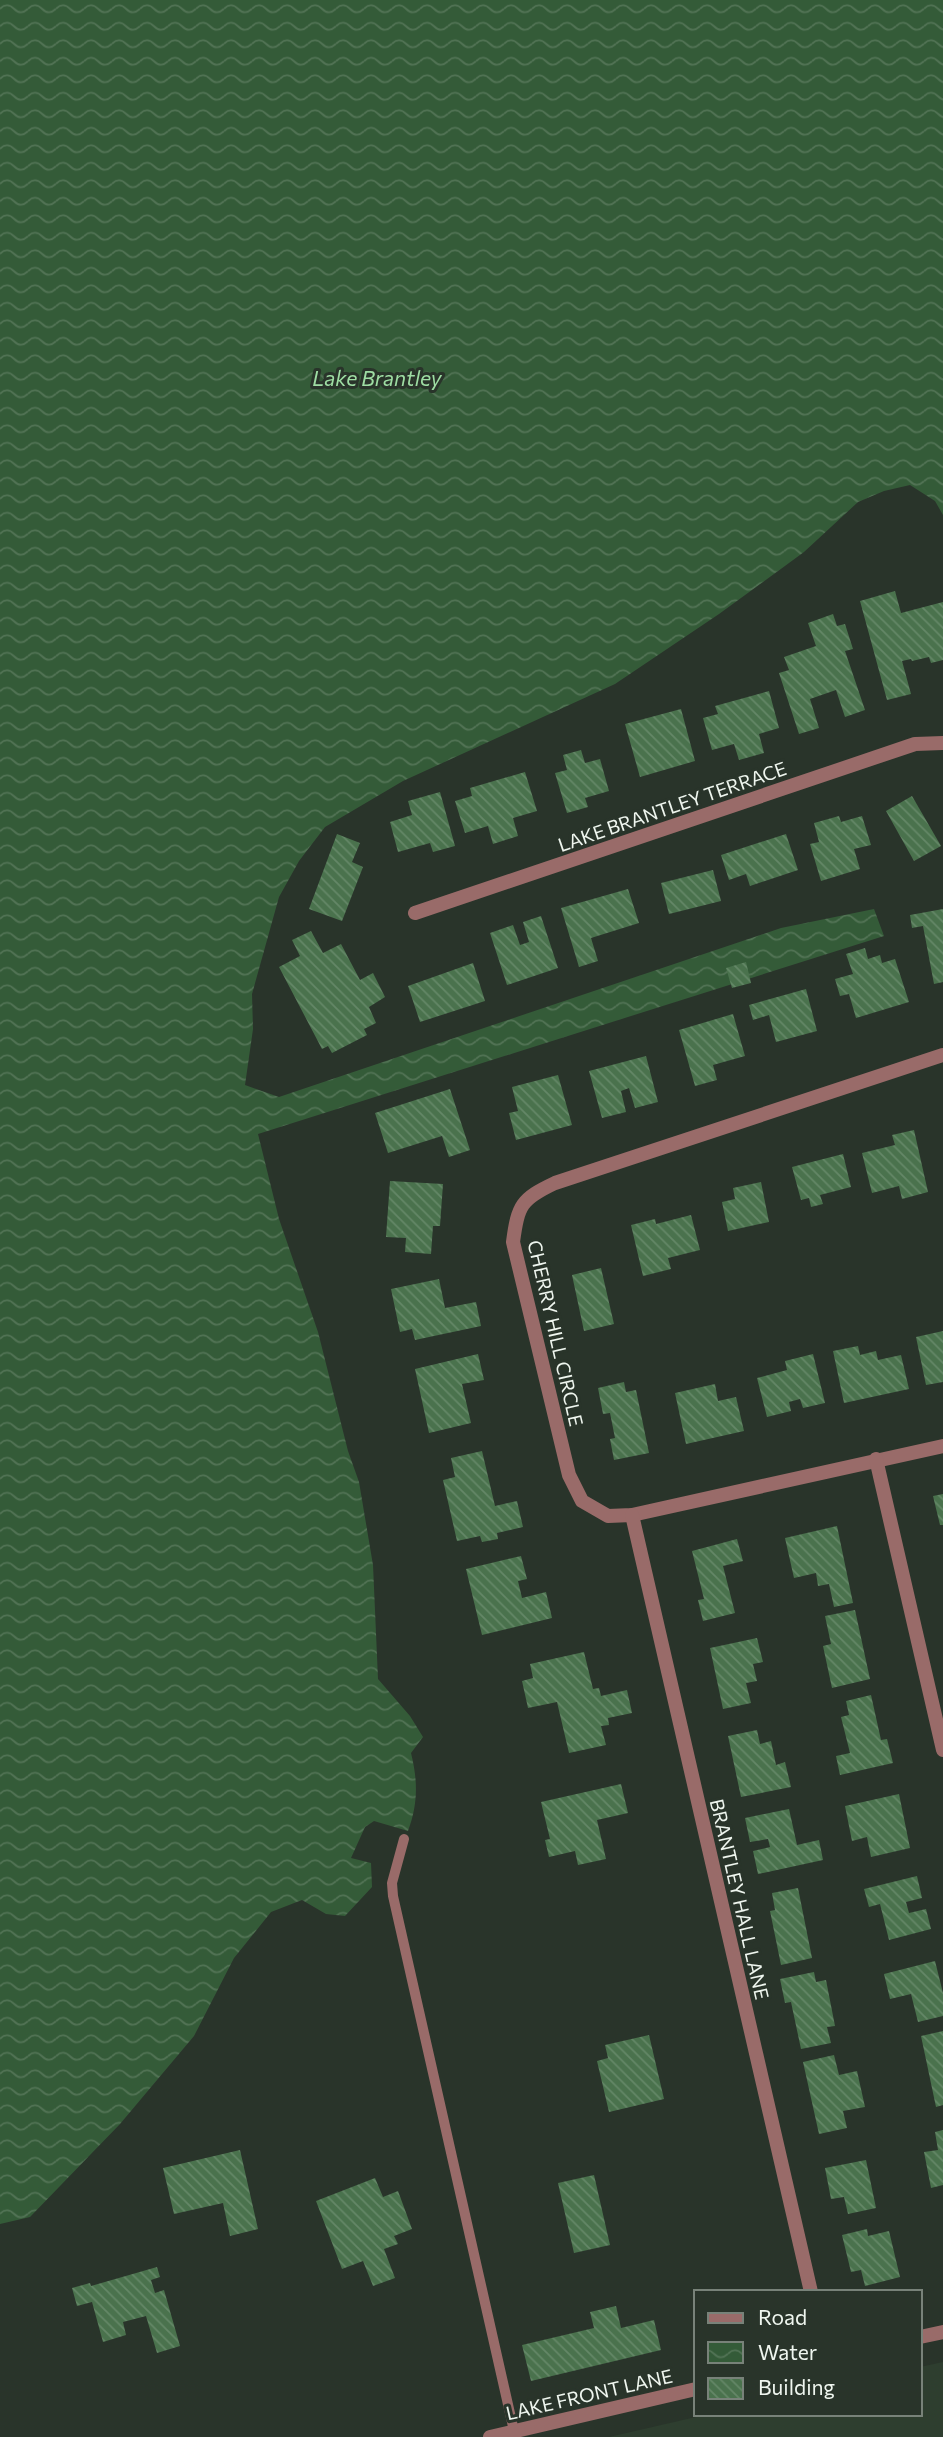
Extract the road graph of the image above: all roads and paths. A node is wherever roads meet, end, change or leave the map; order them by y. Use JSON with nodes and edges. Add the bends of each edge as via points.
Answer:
{"nodes":[{"id":1,"x":943,"y":743,"type":"edge"},
{"id":2,"x":415,"y":913,"type":"dead end"},
{"id":3,"x":943,"y":1055,"type":"edge"},
{"id":4,"x":943,"y":1446,"type":"edge"},
{"id":5,"x":876,"y":1459,"type":"junction"},
{"id":6,"x":632,"y":1515,"type":"junction"},
{"id":7,"x":943,"y":1749,"type":"edge"},
{"id":8,"x":404,"y":1839,"type":"dead end"},
{"id":9,"x":811,"y":2290,"type":"edge"},
{"id":10,"x":943,"y":2332,"type":"edge"},
{"id":11,"x":922,"y":2337,"type":"edge"},
{"id":12,"x":694,"y":2389,"type":"edge"},
{"id":13,"x":514,"y":2431,"type":"junction"},
{"id":14,"x":490,"y":2437,"type":"edge"}],
"edges":[{"from":1,"to":2,"type":"street","name":"LAKE BRANTLEY TERRACE","via":[[915,744]]},
{"from":3,"to":6,"type":"street","name":"CHERRY HILL CIRCLE","via":[[555,1183],[529,1196],[516,1216],[513,1241],[569,1475],[582,1501],[608,1516]]},
{"from":4,"to":5,"type":"street","name":"CHERRY HILL CIRCLE"},
{"from":5,"to":6,"type":"street","name":"CHERRY HILL CIRCLE"},
{"from":5,"to":7,"type":"street"},
{"from":6,"to":9,"type":"street","name":"BRANTLEY HALL LANE"},
{"from":8,"to":13,"type":"lane","via":[[393,1896]]},
{"from":10,"to":11,"type":"street"},
{"from":12,"to":13,"type":"street","name":"LAKE FRONT LANE"},
{"from":13,"to":14,"type":"street","name":"LAKE FRONT LANE"}]}
